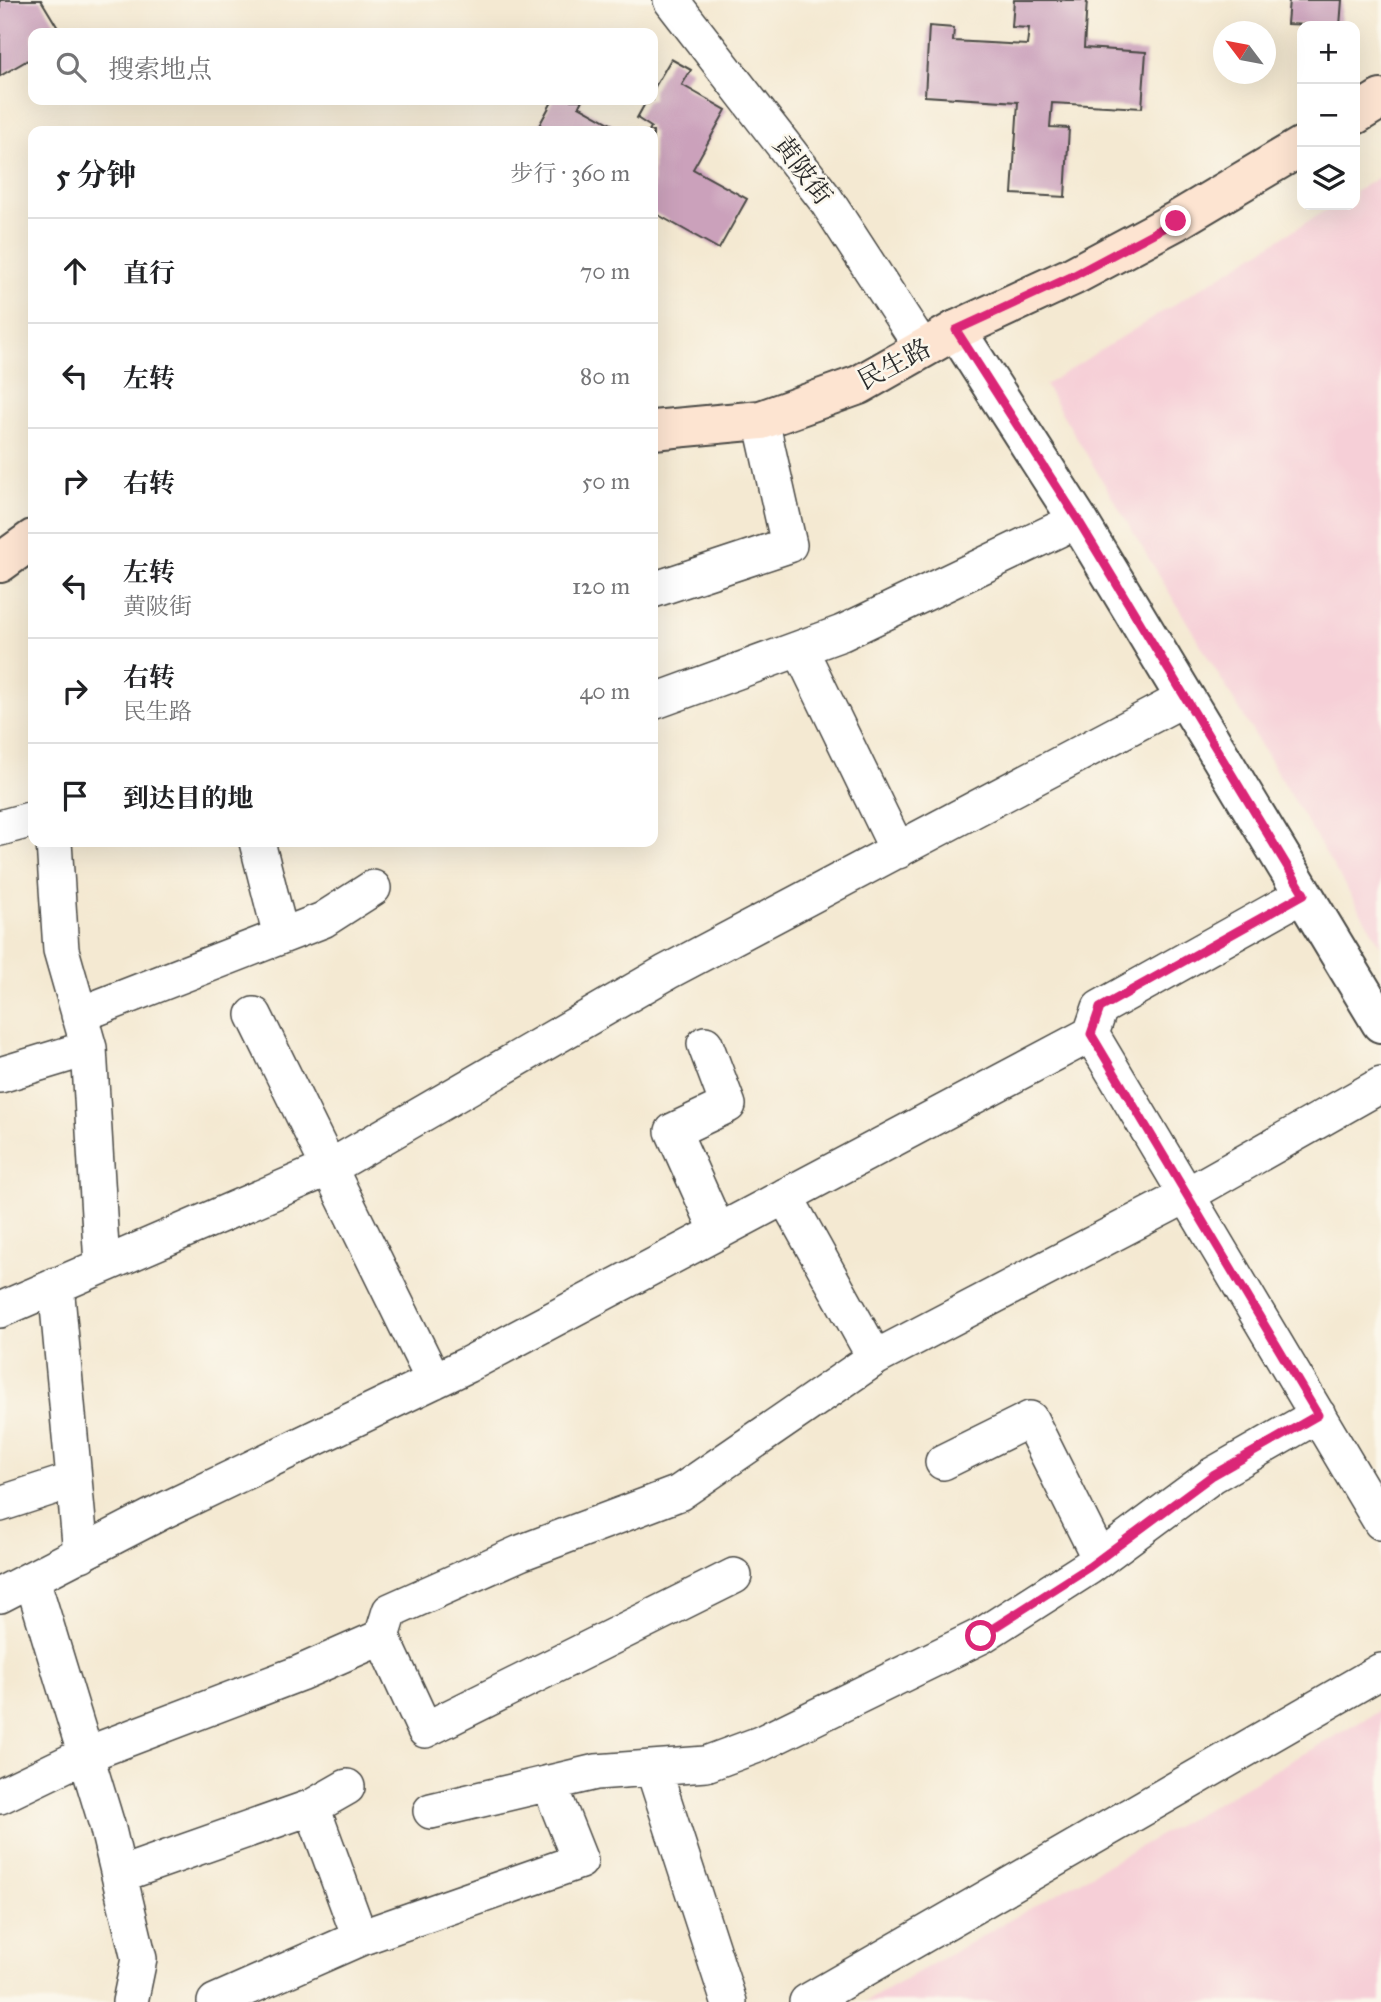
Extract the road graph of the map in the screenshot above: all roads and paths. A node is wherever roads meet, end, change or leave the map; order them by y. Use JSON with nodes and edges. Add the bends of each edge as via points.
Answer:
{"nodes":[{"id":1,"x":671,"y":0,"type":"edge"},
{"id":2,"x":1381,"y":99,"type":"edge"},
{"id":3,"x":1360,"y":111,"type":"edge"},
{"id":4,"x":1300,"y":147,"type":"edge"},
{"id":5,"x":956,"y":330,"type":"junction"},
{"id":6,"x":923,"y":349,"type":"junction"},
{"id":7,"x":761,"y":420,"type":"junction"},
{"id":8,"x":658,"y":430,"type":"edge"},
{"id":9,"x":1078,"y":520,"type":"junction"},
{"id":10,"x":28,"y":543,"type":"edge"},
{"id":11,"x":0,"y":563,"type":"edge"},
{"id":12,"x":658,"y":588,"type":"edge"},
{"id":13,"x":800,"y":649,"type":"junction"},
{"id":14,"x":1185,"y":698,"type":"junction"},
{"id":15,"x":658,"y":700,"type":"edge"},
{"id":16,"x":28,"y":820,"type":"edge"},
{"id":17,"x":0,"y":828,"type":"edge"},
{"id":18,"x":54,"y":847,"type":"edge"},
{"id":19,"x":258,"y":847,"type":"edge"},
{"id":20,"x":898,"y":850,"type":"junction"},
{"id":21,"x":373,"y":888,"type":"dead end"},
{"id":22,"x":1304,"y":894,"type":"junction"},
{"id":23,"x":281,"y":936,"type":"junction"},
{"id":24,"x":254,"y":1015,"type":"dead end"},
{"id":25,"x":1381,"y":1023,"type":"edge"},
{"id":26,"x":84,"y":1032,"type":"junction"},
{"id":27,"x":1091,"y":1034,"type":"junction"},
{"id":28,"x":705,"y":1044,"type":"dead end"},
{"id":29,"x":0,"y":1074,"type":"edge"},
{"id":30,"x":1381,"y":1085,"type":"edge"},
{"id":31,"x":329,"y":1168,"type":"junction"},
{"id":32,"x":1187,"y":1195,"type":"junction"},
{"id":33,"x":785,"y":1196,"type":"junction"},
{"id":34,"x":718,"y":1231,"type":"junction"},
{"id":35,"x":102,"y":1265,"type":"junction"},
{"id":36,"x":56,"y":1285,"type":"junction"},
{"id":37,"x":0,"y":1310,"type":"edge"},
{"id":38,"x":875,"y":1358,"type":"junction"},
{"id":39,"x":434,"y":1381,"type":"junction"},
{"id":40,"x":1318,"y":1415,"type":"junction"},
{"id":41,"x":943,"y":1462,"type":"dead end"},
{"id":42,"x":74,"y":1480,"type":"junction"},
{"id":43,"x":0,"y":1504,"type":"edge"},
{"id":44,"x":1381,"y":1522,"type":"edge"},
{"id":45,"x":81,"y":1554,"type":"junction"},
{"id":46,"x":1100,"y":1559,"type":"junction"},
{"id":47,"x":734,"y":1576,"type":"dead end"},
{"id":48,"x":32,"y":1579,"type":"junction"},
{"id":49,"x":0,"y":1595,"type":"edge"},
{"id":50,"x":382,"y":1637,"type":"junction"},
{"id":51,"x":1381,"y":1671,"type":"edge"},
{"id":52,"x":85,"y":1755,"type":"junction"},
{"id":53,"x":653,"y":1768,"type":"junction"},
{"id":54,"x":549,"y":1783,"type":"junction"},
{"id":55,"x":347,"y":1787,"type":"dead end"},
{"id":56,"x":0,"y":1796,"type":"edge"},
{"id":57,"x":312,"y":1807,"type":"junction"},
{"id":58,"x":431,"y":1811,"type":"dead end"},
{"id":59,"x":119,"y":1875,"type":"junction"},
{"id":60,"x":360,"y":1938,"type":"junction"},
{"id":61,"x":130,"y":2002,"type":"edge"},
{"id":62,"x":215,"y":2002,"type":"edge"},
{"id":63,"x":729,"y":2002,"type":"edge"},
{"id":64,"x":807,"y":2002,"type":"edge"}],
"edges":[{"from":1,"to":6,"type":"street","name":"黄陂街","via":[[826,200]]},
{"from":2,"to":3,"type":"main road"},
{"from":4,"to":5,"type":"main road","name":"民生路","via":[[1107,257]]},
{"from":5,"to":6,"type":"main road","name":"民生路"},
{"from":5,"to":9,"type":"street"},
{"from":6,"to":7,"type":"main road","name":"民生路","via":[[859,384]]},
{"from":7,"to":8,"type":"main road","name":"民生路"},
{"from":7,"to":12,"type":"street","via":[[789,545]]},
{"from":9,"to":13,"type":"street"},
{"from":9,"to":14,"type":"street"},
{"from":10,"to":11,"type":"main road"},
{"from":13,"to":15,"type":"street"},
{"from":13,"to":20,"type":"street"},
{"from":14,"to":20,"type":"street"},
{"from":14,"to":22,"type":"street"},
{"from":16,"to":17,"type":"street"},
{"from":18,"to":26,"type":"street","via":[[61,950]]},
{"from":19,"to":23,"type":"street"},
{"from":20,"to":31,"type":"street","via":[[667,972]]},
{"from":21,"to":23,"type":"street","via":[[323,920]]},
{"from":22,"to":25,"type":"street"},
{"from":22,"to":27,"type":"street","via":[[1100,1008]]},
{"from":23,"to":26,"type":"street"},
{"from":24,"to":31,"type":"street"},
{"from":26,"to":29,"type":"street"},
{"from":26,"to":35,"type":"street"},
{"from":27,"to":32,"type":"street"},
{"from":27,"to":33,"type":"street"},
{"from":28,"to":34,"type":"street","via":[[729,1105],[673,1131]]},
{"from":30,"to":32,"type":"street"},
{"from":31,"to":35,"type":"street"},
{"from":31,"to":39,"type":"street"},
{"from":32,"to":38,"type":"street"},
{"from":32,"to":40,"type":"street"},
{"from":33,"to":34,"type":"street"},
{"from":33,"to":38,"type":"street"},
{"from":34,"to":39,"type":"street"},
{"from":35,"to":36,"type":"street"},
{"from":36,"to":37,"type":"street"},
{"from":36,"to":42,"type":"street"},
{"from":38,"to":50,"type":"street","via":[[678,1493],[520,1553],[390,1611]]},
{"from":39,"to":45,"type":"street"},
{"from":40,"to":44,"type":"street"},
{"from":40,"to":46,"type":"street","via":[[1213,1475]]},
{"from":41,"to":46,"type":"street","via":[[1030,1419]]},
{"from":42,"to":43,"type":"street"},
{"from":42,"to":45,"type":"street"},
{"from":45,"to":48,"type":"street"},
{"from":46,"to":53,"type":"street","via":[[981,1636],[760,1744],[706,1764]]},
{"from":47,"to":50,"type":"street","via":[[425,1730]]},
{"from":48,"to":49,"type":"street"},
{"from":48,"to":52,"type":"street"},
{"from":50,"to":52,"type":"street"},
{"from":51,"to":64,"type":"street"},
{"from":52,"to":56,"type":"street"},
{"from":52,"to":59,"type":"street"},
{"from":53,"to":54,"type":"street","via":[[596,1772]]},
{"from":53,"to":63,"type":"street"},
{"from":54,"to":58,"type":"street"},
{"from":54,"to":60,"type":"street","via":[[580,1861]]},
{"from":55,"to":57,"type":"street"},
{"from":57,"to":59,"type":"street"},
{"from":57,"to":60,"type":"street"},
{"from":59,"to":61,"type":"street","via":[[139,1959]]},
{"from":60,"to":62,"type":"street"}]}
